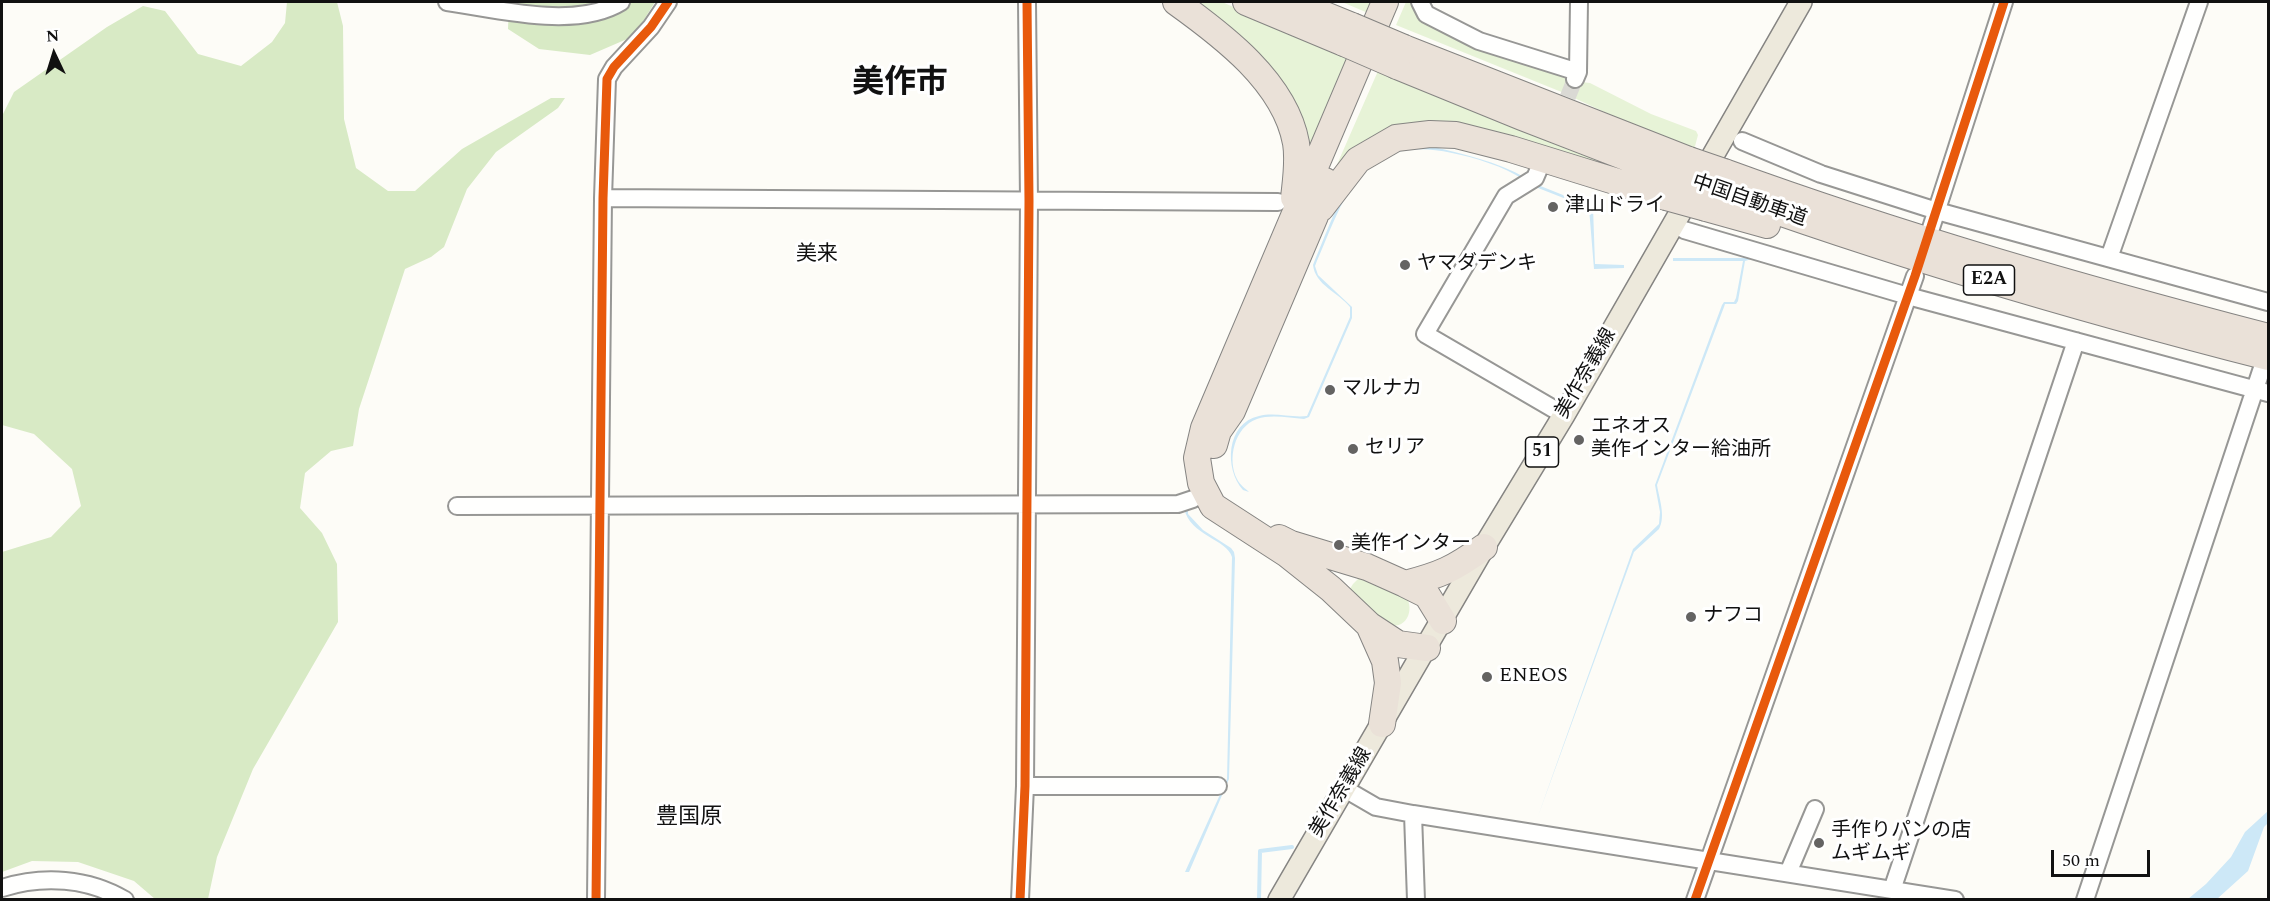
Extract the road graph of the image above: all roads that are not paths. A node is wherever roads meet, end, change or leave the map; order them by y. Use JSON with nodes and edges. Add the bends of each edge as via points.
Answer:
{"nodes":[{"id":1,"x":447,"y":2,"type":"edge"},
{"id":2,"x":621,"y":2,"type":"edge"},
{"id":3,"x":668,"y":2,"type":"edge"},
{"id":4,"x":1027,"y":2,"type":"edge"},
{"id":5,"x":1176,"y":2,"type":"edge"},
{"id":6,"x":1246,"y":2,"type":"edge"},
{"id":7,"x":1293,"y":2,"type":"edge"},
{"id":8,"x":1385,"y":2,"type":"edge"},
{"id":9,"x":1400,"y":2,"type":"edge"},
{"id":10,"x":1420,"y":2,"type":"edge"},
{"id":11,"x":1579,"y":2,"type":"edge"},
{"id":12,"x":1801,"y":2,"type":"edge"},
{"id":13,"x":2004,"y":2,"type":"edge"},
{"id":14,"x":2199,"y":2,"type":"edge"},
{"id":15,"x":1320,"y":9,"type":"edge"},
{"id":16,"x":1348,"y":35,"type":"junction"},
{"id":17,"x":1742,"y":141,"type":"dead end"},
{"id":18,"x":1540,"y":164,"type":"tunnel mouth"},
{"id":19,"x":1678,"y":178,"type":"junction"},
{"id":20,"x":1715,"y":190,"type":"junction"},
{"id":21,"x":603,"y":198,"type":"junction"},
{"id":22,"x":1029,"y":201,"type":"junction"},
{"id":23,"x":1278,"y":202,"type":"dead end"},
{"id":24,"x":1937,"y":211,"type":"junction"},
{"id":25,"x":1315,"y":216,"type":"junction"},
{"id":26,"x":1932,"y":228,"type":"dead end"},
{"id":27,"x":1684,"y":230,"type":"dead end"},
{"id":28,"x":1286,"y":237,"type":"junction"},
{"id":29,"x":2109,"y":258,"type":"junction"},
{"id":30,"x":1915,"y":276,"type":"dead end"},
{"id":31,"x":1908,"y":296,"type":"junction"},
{"id":32,"x":2268,"y":302,"type":"edge"},
{"id":33,"x":2268,"y":337,"type":"edge"},
{"id":34,"x":2076,"y":341,"type":"junction"},
{"id":35,"x":2265,"y":362,"type":"edge"},
{"id":36,"x":2262,"y":391,"type":"edge"},
{"id":37,"x":1564,"y":415,"type":"junction"},
{"id":38,"x":1193,"y":499,"type":"dead end"},
{"id":39,"x":599,"y":505,"type":"junction"},
{"id":40,"x":1027,"y":505,"type":"junction"},
{"id":41,"x":457,"y":506,"type":"dead end"},
{"id":42,"x":1484,"y":548,"type":"junction"},
{"id":43,"x":1405,"y":584,"type":"junction"},
{"id":44,"x":1443,"y":621,"type":"junction"},
{"id":45,"x":1369,"y":625,"type":"junction"},
{"id":46,"x":1427,"y":648,"type":"junction"},
{"id":47,"x":1382,"y":724,"type":"junction"},
{"id":48,"x":1025,"y":786,"type":"junction"},
{"id":49,"x":1218,"y":786,"type":"dead end"},
{"id":50,"x":1345,"y":789,"type":"junction"},
{"id":51,"x":1815,"y":809,"type":"dead end"},
{"id":52,"x":1413,"y":814,"type":"junction"},
{"id":53,"x":1711,"y":860,"type":"junction"},
{"id":54,"x":1788,"y":873,"type":"junction"},
{"id":55,"x":2,"y":888,"type":"edge"},
{"id":56,"x":1892,"y":890,"type":"junction"},
{"id":57,"x":125,"y":900,"type":"edge"},
{"id":58,"x":596,"y":900,"type":"edge"},
{"id":59,"x":1020,"y":900,"type":"edge"},
{"id":60,"x":1279,"y":900,"type":"edge"},
{"id":61,"x":1416,"y":900,"type":"edge"},
{"id":62,"x":1695,"y":900,"type":"edge"},
{"id":63,"x":1955,"y":900,"type":"edge"},
{"id":64,"x":2085,"y":900,"type":"edge"}],
"edges":[{"from":1,"to":2,"type":"street","via":[[555,17],[584,14]]},
{"from":3,"to":21,"type":"street","via":[[607,79]]},
{"from":4,"to":22,"type":"street"},
{"from":5,"to":28,"type":"highway","via":[[1216,31],[1251,64],[1276,95],[1290,123],[1297,168]]},
{"from":6,"to":16,"type":"highway","name":"中国自動車道","number":"E2A"},
{"from":7,"to":15,"type":"highway","name":"中国自動車道","number":"E2A"},
{"from":8,"to":28,"type":"highway"},
{"from":9,"to":25,"type":"highway","via":[[1323,186]]},
{"from":10,"to":11,"type":"street","via":[[1426,14],[1479,41],[1576,76]]},
{"from":12,"to":37,"type":"main road","name":"美作奈義線","number":"51"},
{"from":13,"to":24,"type":"street"},
{"from":14,"to":29,"type":"street"},
{"from":15,"to":16,"type":"highway","name":"中国自動車道","number":"E2A"},
{"from":16,"to":19,"type":"highway","name":"中国自動車道","number":"E2A","bridge":true,"via":[[1522,117]]},
{"from":17,"to":24,"type":"street","via":[[1821,174]]},
{"from":18,"to":37,"type":"street","via":[[1535,178],[1506,196],[1425,334]]},
{"from":19,"to":20,"type":"highway","name":"中国自動車道","number":"E2A","bridge":true},
{"from":19,"to":20,"type":"highway","bridge":true},
{"from":19,"to":25,"type":"highway","via":[[1511,149],[1456,135],[1430,134],[1396,138],[1358,160]]},
{"from":20,"to":33,"type":"highway","name":"中国自動車道","number":"E2A","via":[[1895,231]]},
{"from":20,"to":35,"type":"highway","name":"中国自動車道","number":"E2A","via":[[1888,249]]},
{"from":21,"to":22,"type":"street"},
{"from":21,"to":39,"type":"street"},
{"from":22,"to":23,"type":"street"},
{"from":22,"to":40,"type":"street"},
{"from":24,"to":26,"type":"street"},
{"from":24,"to":29,"type":"street"},
{"from":25,"to":43,"type":"highway","via":[[1232,411],[1218,431],[1211,454],[1212,481],[1223,502],[1291,544],[1367,567]]},
{"from":27,"to":31,"type":"street"},
{"from":28,"to":45,"type":"highway","via":[[1204,428],[1197,458],[1201,483],[1213,506],[1287,554]]},
{"from":29,"to":32,"type":"street"},
{"from":30,"to":31,"type":"street"},
{"from":31,"to":34,"type":"street"},
{"from":31,"to":53,"type":"street"},
{"from":34,"to":36,"type":"street"},
{"from":34,"to":56,"type":"street"},
{"from":35,"to":36,"type":"street"},
{"from":36,"to":64,"type":"street"},
{"from":37,"to":42,"type":"main road","name":"美作奈義線","number":"51"},
{"from":38,"to":40,"type":"street","via":[[1178,504]]},
{"from":39,"to":40,"type":"street"},
{"from":39,"to":41,"type":"street"},
{"from":39,"to":58,"type":"street"},
{"from":40,"to":48,"type":"street"},
{"from":42,"to":43,"type":"highway","via":[[1440,574]]},
{"from":42,"to":44,"type":"main road","name":"美作奈義線","number":"51"},
{"from":43,"to":44,"type":"highway","via":[[1427,595]]},
{"from":44,"to":46,"type":"main road","name":"美作奈義線","number":"51"},
{"from":45,"to":46,"type":"highway","via":[[1398,644]]},
{"from":45,"to":47,"type":"highway","via":[[1385,661],[1389,683]]},
{"from":46,"to":47,"type":"main road","name":"美作奈義線","number":"51"},
{"from":47,"to":50,"type":"main road","name":"美作奈義線","number":"51"},
{"from":48,"to":49,"type":"street"},
{"from":48,"to":59,"type":"street"},
{"from":50,"to":52,"type":"street","via":[[1376,807]]},
{"from":50,"to":60,"type":"main road","name":"美作奈義線","number":"51"},
{"from":51,"to":54,"type":"street"},
{"from":52,"to":53,"type":"street"},
{"from":52,"to":61,"type":"street"},
{"from":53,"to":54,"type":"street"},
{"from":53,"to":62,"type":"street"},
{"from":54,"to":56,"type":"street"},
{"from":55,"to":57,"type":"street","via":[[52,879],[83,883]]},
{"from":56,"to":63,"type":"street"}]}
